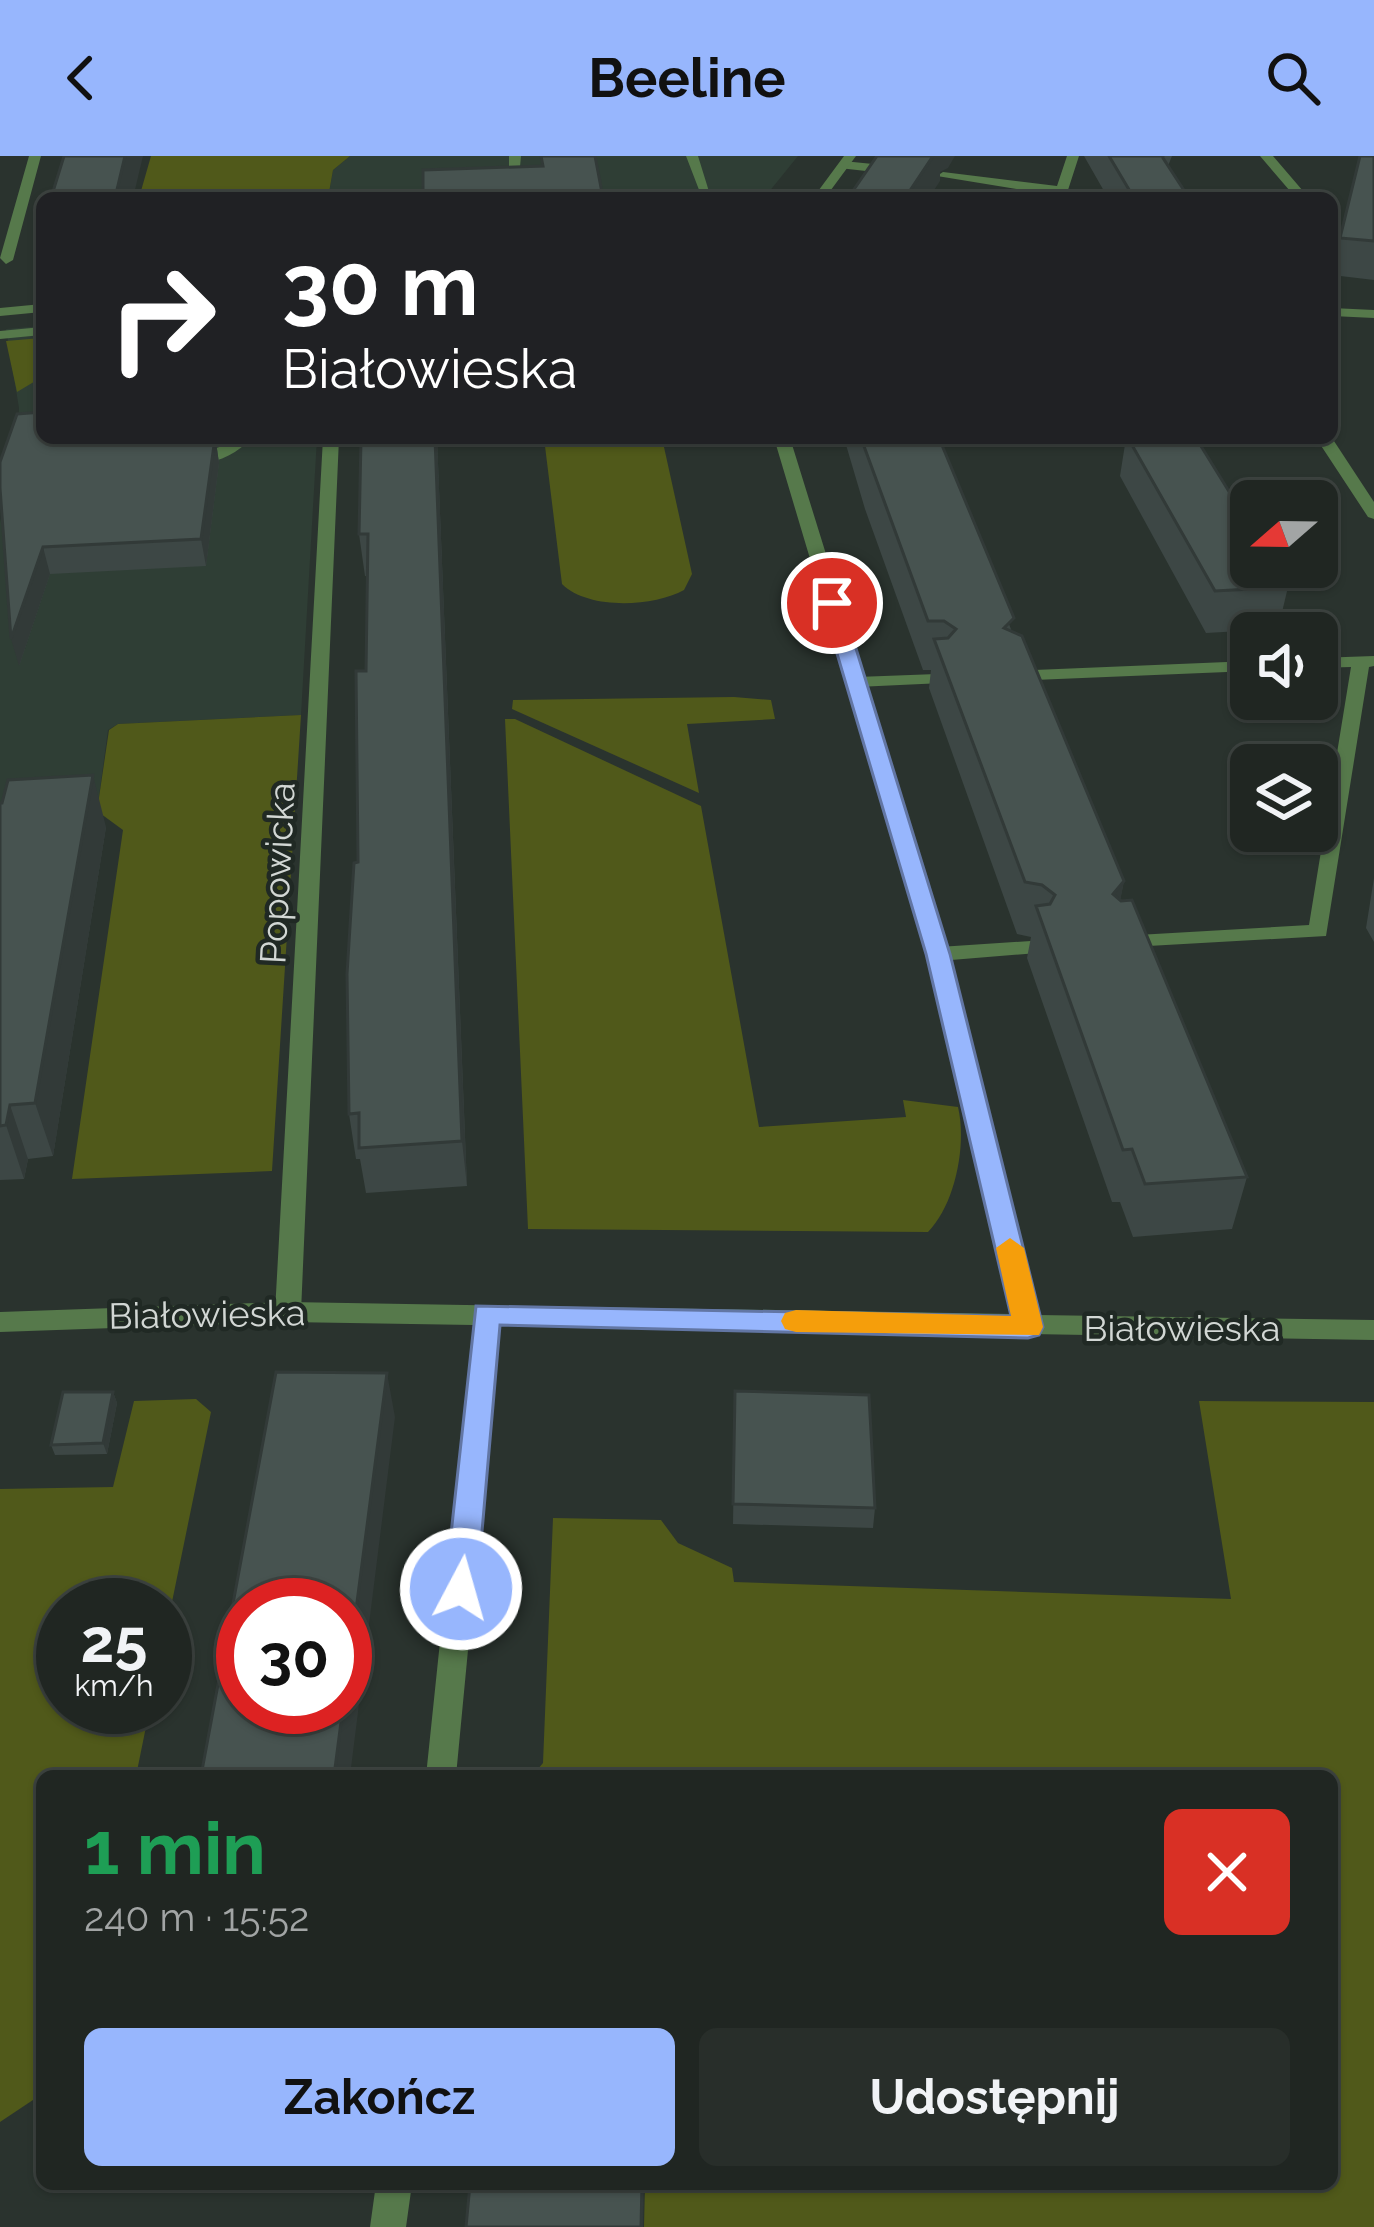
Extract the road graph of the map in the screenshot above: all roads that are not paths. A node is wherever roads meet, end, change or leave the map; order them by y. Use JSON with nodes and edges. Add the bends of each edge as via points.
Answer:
{"nodes":[{"id":1,"x":35,"y":156,"type":"edge"},
{"id":2,"x":515,"y":156,"type":"edge"},
{"id":3,"x":692,"y":156,"type":"edge"},
{"id":4,"x":1072,"y":156,"type":"edge"},
{"id":5,"x":1266,"y":156,"type":"edge"},
{"id":6,"x":846,"y":160,"type":"edge"},
{"id":7,"x":893,"y":170,"type":"edge"},
{"id":8,"x":943,"y":176,"type":"dead end"},
{"id":9,"x":474,"y":177,"type":"edge"},
{"id":10,"x":706,"y":192,"type":"edge"},
{"id":11,"x":823,"y":192,"type":"edge"},
{"id":12,"x":1051,"y":192,"type":"edge"},
{"id":13,"x":1064,"y":192,"type":"edge"},
{"id":14,"x":1298,"y":192,"type":"edge"},
{"id":15,"x":6,"y":260,"type":"dead end"},
{"id":16,"x":36,"y":309,"type":"edge"},
{"id":17,"x":0,"y":312,"type":"edge"},
{"id":18,"x":1338,"y":312,"type":"edge"},
{"id":19,"x":1374,"y":314,"type":"edge"},
{"id":20,"x":36,"y":332,"type":"edge"},
{"id":21,"x":0,"y":335,"type":"edge"},
{"id":22,"x":237,"y":444,"type":"edge"},
{"id":23,"x":332,"y":444,"type":"edge"},
{"id":24,"x":784,"y":444,"type":"edge"},
{"id":25,"x":1328,"y":444,"type":"edge"},
{"id":26,"x":167,"y":459,"type":"edge"},
{"id":27,"x":1374,"y":514,"type":"edge"},
{"id":28,"x":1368,"y":661,"type":"edge"},
{"id":29,"x":1338,"y":662,"type":"edge"},
{"id":30,"x":1230,"y":667,"type":"edge"},
{"id":31,"x":1011,"y":676,"type":"edge"},
{"id":32,"x":937,"y":679,"type":"edge"},
{"id":33,"x":857,"y":682,"type":"junction"},
{"id":34,"x":1118,"y":943,"type":"edge"},
{"id":35,"x":1031,"y":948,"type":"edge"},
{"id":36,"x":938,"y":954,"type":"junction"},
{"id":37,"x":289,"y":1312,"type":"junction"},
{"id":38,"x":487,"y":1313,"type":"junction"},
{"id":39,"x":0,"y":1322,"type":"edge"},
{"id":40,"x":1028,"y":1327,"type":"junction"},
{"id":41,"x":1374,"y":1330,"type":"edge"},
{"id":42,"x":442,"y":1770,"type":"edge"},
{"id":43,"x":393,"y":2190,"type":"edge"},
{"id":44,"x":388,"y":2227,"type":"edge"}],
"edges":[{"from":1,"to":15,"type":"street"},
{"from":2,"to":9,"type":"street","via":[[515,175]]},
{"from":3,"to":10,"type":"street"},
{"from":4,"to":13,"type":"street"},
{"from":5,"to":14,"type":"street"},
{"from":6,"to":7,"type":"street"},
{"from":6,"to":11,"type":"street"},
{"from":8,"to":12,"type":"street"},
{"from":16,"to":17,"type":"street"},
{"from":18,"to":19,"type":"street"},
{"from":20,"to":21,"type":"street"},
{"from":22,"to":26,"type":"street","via":[[224,455]]},
{"from":23,"to":37,"type":"street","name":"Popowicka"},
{"from":24,"to":33,"type":"street"},
{"from":25,"to":27,"type":"street"},
{"from":28,"to":29,"type":"street"},
{"from":28,"to":34,"type":"street","via":[[1319,931]]},
{"from":30,"to":31,"type":"street"},
{"from":32,"to":33,"type":"street"},
{"from":33,"to":36,"type":"street"},
{"from":35,"to":36,"type":"street"},
{"from":36,"to":40,"type":"street"},
{"from":37,"to":38,"type":"street","name":"Białowieska"},
{"from":37,"to":39,"type":"street","name":"Białowieska"},
{"from":38,"to":40,"type":"street","name":"Białowieska"},
{"from":38,"to":42,"type":"street"},
{"from":40,"to":41,"type":"street","name":"Białowieska"},
{"from":43,"to":44,"type":"street"}]}
